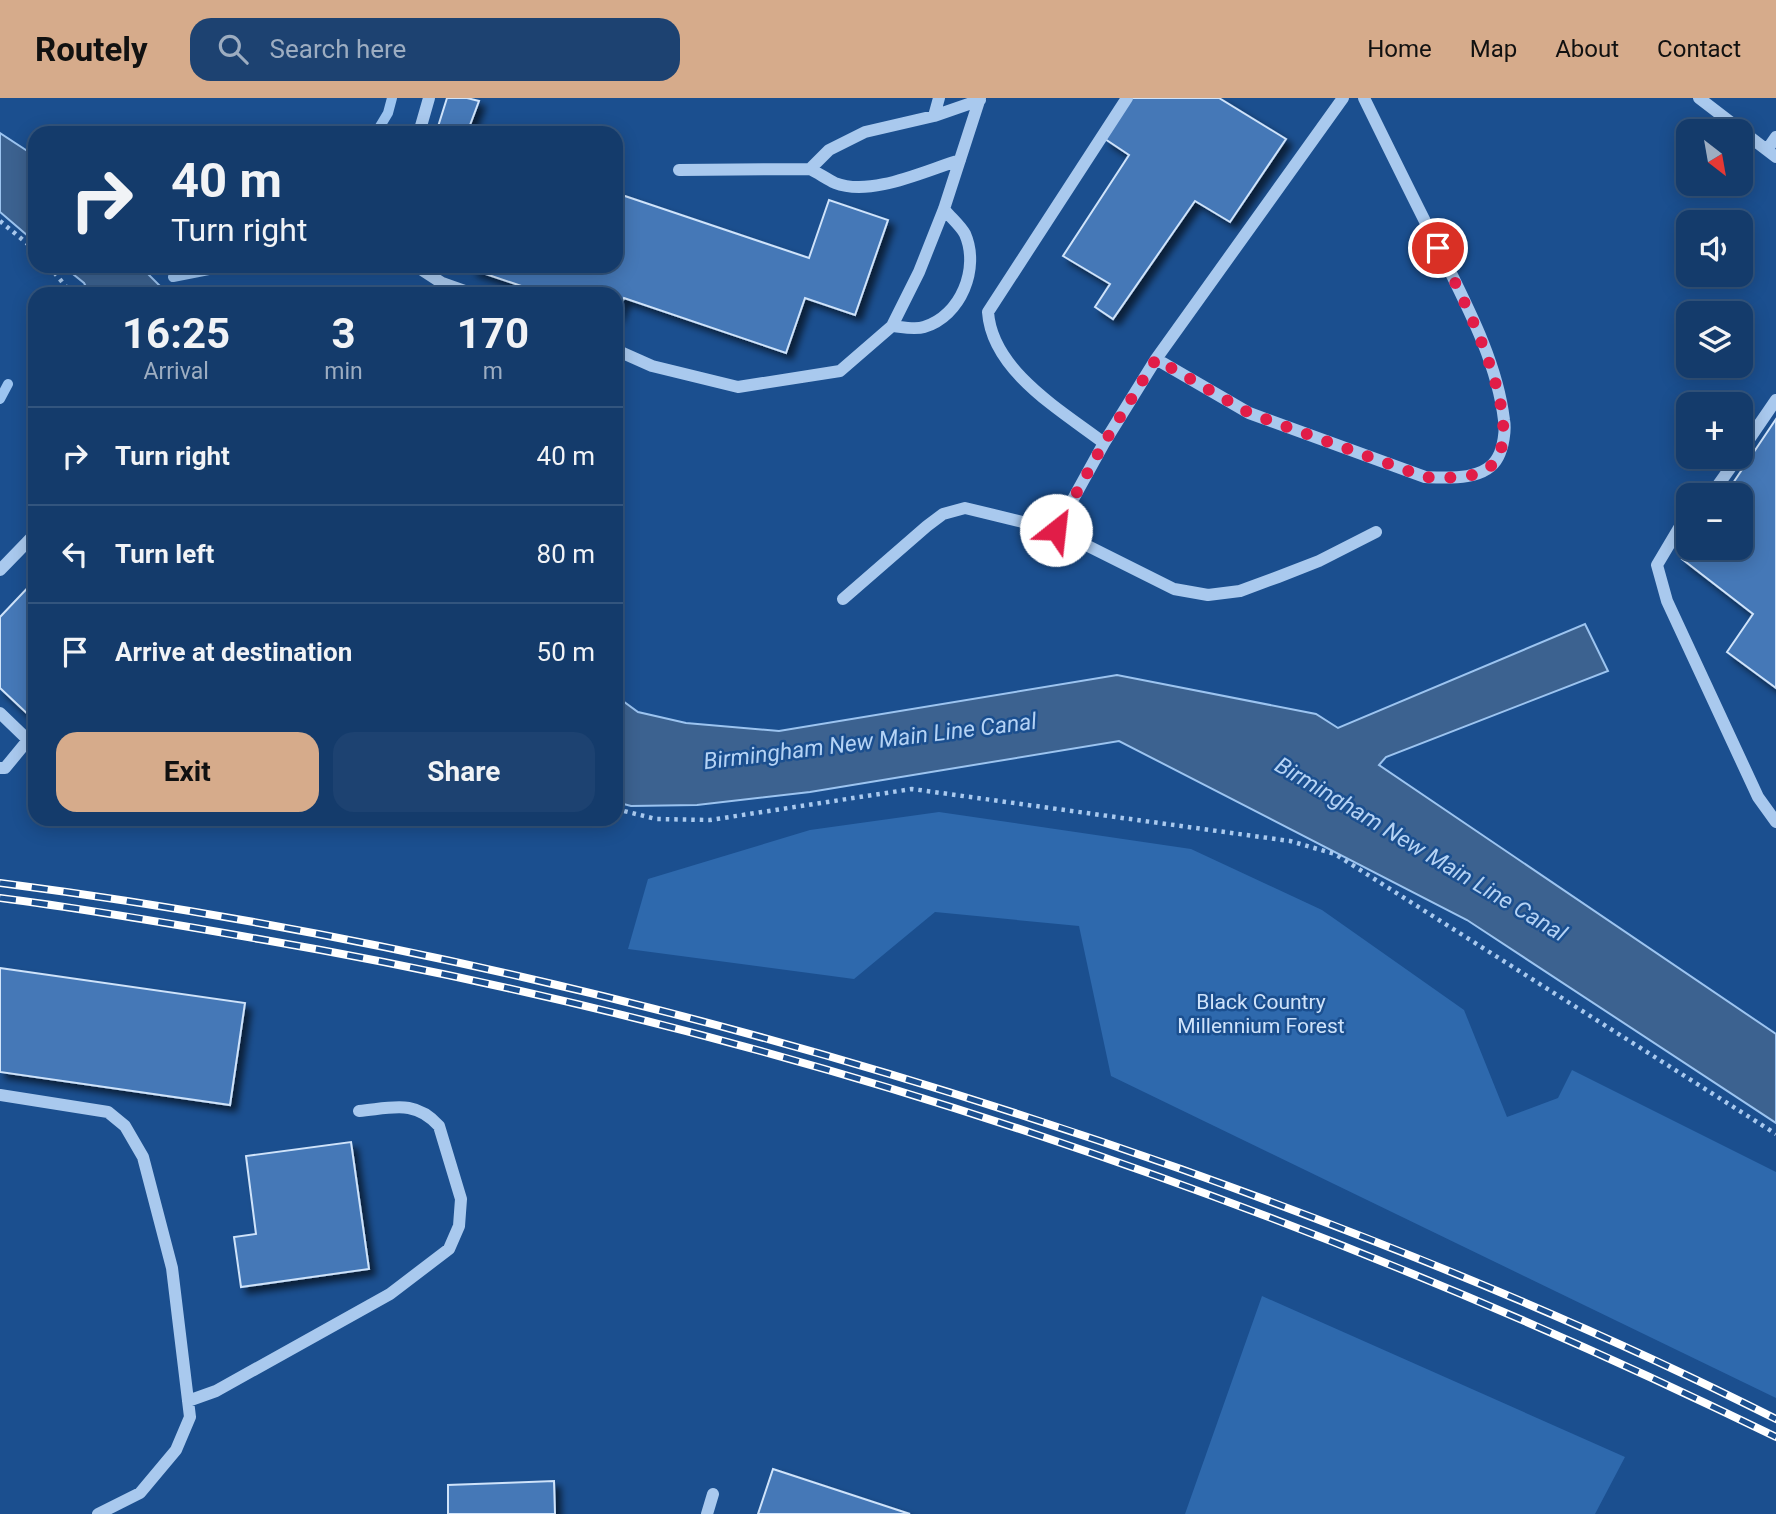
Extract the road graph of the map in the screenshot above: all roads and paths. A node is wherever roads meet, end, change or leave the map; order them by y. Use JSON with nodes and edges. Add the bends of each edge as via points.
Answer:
{"nodes":[{"id":1,"x":429,"y":98,"type":"edge"},
{"id":2,"x":939,"y":98,"type":"edge"},
{"id":3,"x":1127,"y":98,"type":"edge"},
{"id":4,"x":1343,"y":98,"type":"edge"},
{"id":5,"x":1364,"y":98,"type":"edge"},
{"id":6,"x":1699,"y":98,"type":"edge"},
{"id":7,"x":980,"y":99,"type":"edge"},
{"id":8,"x":934,"y":116,"type":"junction"},
{"id":9,"x":421,"y":126,"type":"edge"},
{"id":10,"x":1776,"y":137,"type":"edge"},
{"id":11,"x":1771,"y":153,"type":"edge"},
{"id":12,"x":960,"y":160,"type":"junction"},
{"id":13,"x":810,"y":169,"type":"junction"},
{"id":14,"x":680,"y":170,"type":"dead end"},
{"id":15,"x":944,"y":209,"type":"junction"},
{"id":16,"x":0,"y":221,"type":"edge"},
{"id":17,"x":28,"y":244,"type":"edge"},
{"id":18,"x":55,"y":273,"type":"edge"},
{"id":19,"x":427,"y":273,"type":"edge"},
{"id":20,"x":66,"y":287,"type":"edge"},
{"id":21,"x":453,"y":287,"type":"edge"},
{"id":22,"x":892,"y":326,"type":"junction"},
{"id":23,"x":623,"y":353,"type":"edge"},
{"id":24,"x":1156,"y":359,"type":"junction"},
{"id":25,"x":1776,"y":400,"type":"edge"},
{"id":26,"x":1753,"y":432,"type":"edge"},
{"id":27,"x":1104,"y":443,"type":"junction"},
{"id":28,"x":1056,"y":530,"type":"junction"},
{"id":29,"x":1376,"y":533,"type":"dead end"},
{"id":30,"x":1676,"y":533,"type":"edge"},
{"id":31,"x":28,"y":541,"type":"edge"},
{"id":32,"x":0,"y":570,"type":"edge"},
{"id":33,"x":843,"y":599,"type":"dead end"},
{"id":34,"x":0,"y":713,"type":"edge"},
{"id":35,"x":28,"y":740,"type":"edge"},
{"id":36,"x":28,"y":748,"type":"edge"},
{"id":37,"x":0,"y":768,"type":"edge"},
{"id":38,"x":623,"y":811,"type":"edge"},
{"id":39,"x":1776,"y":822,"type":"edge"},
{"id":40,"x":0,"y":1095,"type":"edge"},
{"id":41,"x":359,"y":1111,"type":"dead end"},
{"id":42,"x":1776,"y":1134,"type":"edge"},
{"id":43,"x":188,"y":1401,"type":"junction"},
{"id":44,"x":713,"y":1494,"type":"dead end"},
{"id":45,"x":98,"y":1514,"type":"edge"},
{"id":46,"x":707,"y":1514,"type":"edge"}],
"edges":[{"from":1,"to":9,"type":"lane"},
{"from":2,"to":8,"type":"lane"},
{"from":3,"to":27,"type":"lane","via":[[988,312],[989,325],[1012,367]]},
{"from":4,"to":24,"type":"lane"},
{"from":5,"to":24,"type":"lane","via":[[1463,298],[1490,364],[1505,422],[1492,465],[1473,474],[1425,477],[1249,413]]},
{"from":6,"to":11,"type":"lane"},
{"from":7,"to":8,"type":"lane"},
{"from":7,"to":12,"type":"lane"},
{"from":8,"to":13,"type":"lane","via":[[865,132],[829,150]]},
{"from":10,"to":11,"type":"lane"},
{"from":12,"to":13,"type":"lane","via":[[859,187],[836,183]]},
{"from":12,"to":15,"type":"lane"},
{"from":13,"to":14,"type":"lane"},
{"from":15,"to":22,"type":"lane"},
{"from":15,"to":22,"type":"lane","via":[[964,233],[972,259],[965,288],[947,316],[923,328]]},
{"from":16,"to":17,"type":"path"},
{"from":18,"to":20,"type":"path"},
{"from":19,"to":21,"type":"lane"},
{"from":22,"to":23,"type":"lane","via":[[839,371],[738,387],[652,366]]},
{"from":24,"to":27,"type":"lane"},
{"from":25,"to":26,"type":"lane"},
{"from":27,"to":28,"type":"lane"},
{"from":28,"to":29,"type":"lane","via":[[1174,589],[1208,595],[1240,591],[1278,577]]},
{"from":28,"to":33,"type":"lane","via":[[965,508],[943,514]]},
{"from":30,"to":39,"type":"lane","via":[[1657,565],[1667,601],[1758,797]]},
{"from":31,"to":32,"type":"lane"},
{"from":34,"to":35,"type":"lane"},
{"from":36,"to":37,"type":"lane"},
{"from":38,"to":42,"type":"path","via":[[656,819],[710,820],[912,789],[1290,841],[1335,854]]},
{"from":40,"to":43,"type":"lane","via":[[108,1112],[125,1126],[143,1157],[172,1268]]},
{"from":41,"to":43,"type":"lane","via":[[410,1107],[439,1126],[461,1199],[459,1226],[449,1249],[390,1294],[216,1391]]},
{"from":43,"to":45,"type":"lane","via":[[190,1417],[176,1450],[140,1493]]},
{"from":44,"to":46,"type":"lane"}]}
